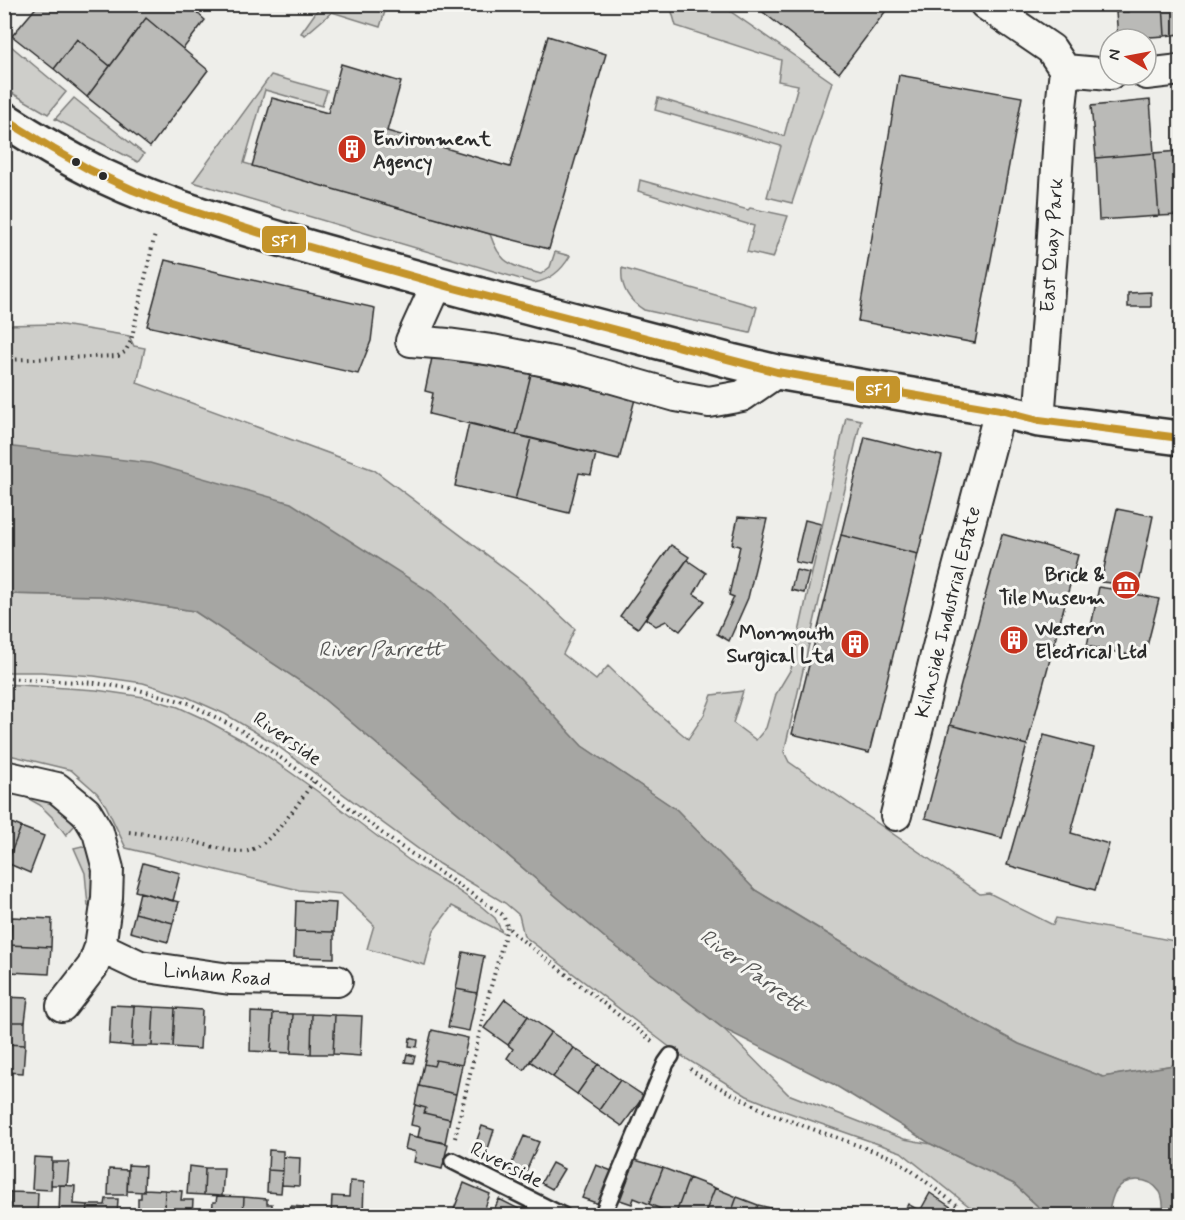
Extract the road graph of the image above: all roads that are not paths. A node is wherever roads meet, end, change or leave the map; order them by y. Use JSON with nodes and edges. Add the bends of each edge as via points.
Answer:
{"nodes":[{"id":1,"x":985,"y":4,"type":"edge"},
{"id":2,"x":1065,"y":70,"type":"junction"},
{"id":3,"x":1180,"y":70,"type":"edge"},
{"id":4,"x":1098,"y":73,"type":"edge"},
{"id":5,"x":1158,"y":73,"type":"edge"},
{"id":6,"x":4,"y":119,"type":"edge"},
{"id":7,"x":437,"y":284,"type":"junction"},
{"id":8,"x":777,"y":372,"type":"junction"},
{"id":9,"x":1000,"y":411,"type":"junction"},
{"id":10,"x":1039,"y":420,"type":"junction"},
{"id":11,"x":1180,"y":438,"type":"edge"},
{"id":12,"x":4,"y":776,"type":"edge"},
{"id":13,"x":896,"y":815,"type":"dead end"},
{"id":14,"x":100,"y":947,"type":"junction"},
{"id":15,"x":337,"y":981,"type":"dead end"},
{"id":16,"x":62,"y":1006,"type":"dead end"},
{"id":17,"x":671,"y":1056,"type":"dead end"},
{"id":18,"x":453,"y":1161,"type":"road end"},
{"id":19,"x":563,"y":1215,"type":"edge"},
{"id":20,"x":602,"y":1215,"type":"edge"}],
"edges":[{"from":1,"to":2,"type":"street","via":[[1051,49]]},
{"from":2,"to":4,"type":"street"},
{"from":2,"to":10,"type":"street","name":"East Quay Park"},
{"from":3,"to":5,"type":"street"},
{"from":6,"to":7,"type":"street","via":[[103,176],[166,202]]},
{"from":7,"to":8,"type":"street"},
{"from":7,"to":8,"type":"street","via":[[411,341],[492,350],[571,366],[709,402],[742,396]]},
{"from":8,"to":9,"type":"street"},
{"from":9,"to":10,"type":"street"},
{"from":9,"to":13,"type":"street","name":"Kilnside Industrial Estate"},
{"from":10,"to":11,"type":"street"},
{"from":12,"to":14,"type":"street","via":[[57,788],[86,812],[98,832],[108,869]]},
{"from":14,"to":15,"type":"street","name":"Linham Road","via":[[140,966],[174,971],[231,979]]},
{"from":14,"to":16,"type":"street","via":[[93,966]]},
{"from":17,"to":20,"type":"lane"},
{"from":18,"to":19,"type":"lane","name":"Riverside"}]}
